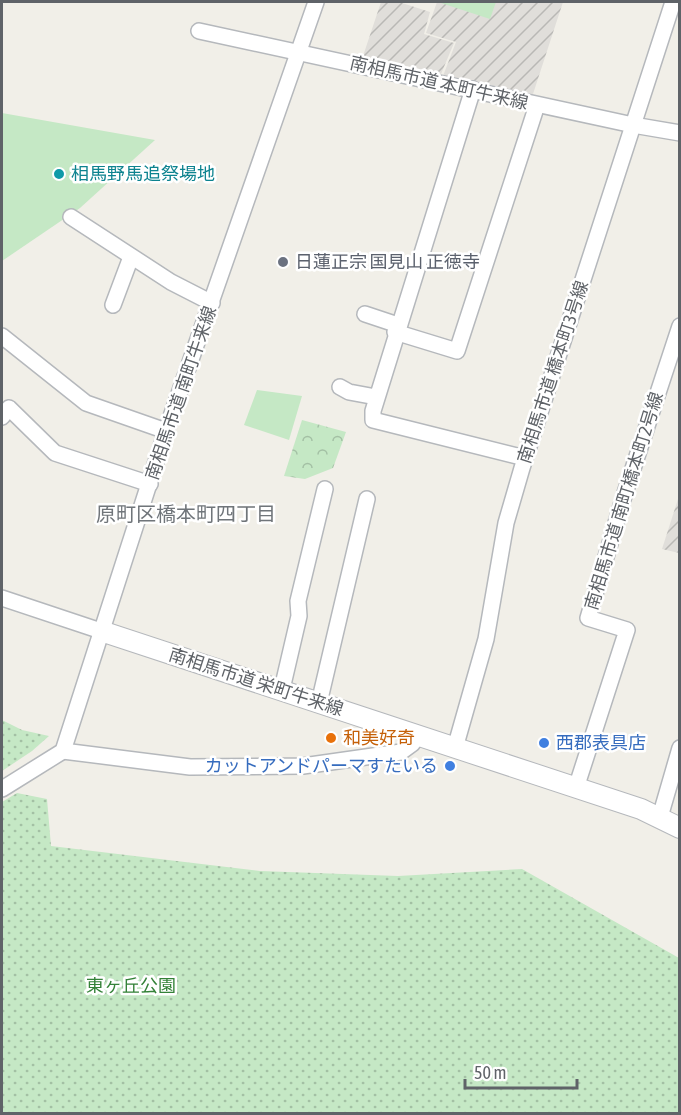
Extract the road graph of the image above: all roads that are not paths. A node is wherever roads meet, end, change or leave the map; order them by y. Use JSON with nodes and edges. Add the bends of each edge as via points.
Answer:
{"nodes":[{"id":1,"x":316,"y":2,"type":"edge"},
{"id":2,"x":673,"y":2,"type":"edge"},
{"id":3,"x":199,"y":31,"type":"dead end"},
{"id":4,"x":298,"y":51,"type":"junction"},
{"id":5,"x":473,"y":90,"type":"junction"},
{"id":6,"x":537,"y":105,"type":"junction"},
{"id":7,"x":633,"y":126,"type":"junction"},
{"id":8,"x":680,"y":133,"type":"edge"},
{"id":9,"x":71,"y":217,"type":"dead end"},
{"id":10,"x":131,"y":257,"type":"junction"},
{"id":11,"x":212,"y":303,"type":"junction"},
{"id":12,"x":113,"y":305,"type":"dead end"},
{"id":13,"x":365,"y":314,"type":"dead end"},
{"id":14,"x":680,"y":326,"type":"edge"},
{"id":15,"x":396,"y":328,"type":"junction"},
{"id":16,"x":2,"y":336,"type":"edge"},
{"id":17,"x":340,"y":387,"type":"dead end"},
{"id":18,"x":376,"y":397,"type":"junction"},
{"id":19,"x":2,"y":417,"type":"edge"},
{"id":20,"x":166,"y":431,"type":"junction"},
{"id":21,"x":525,"y":458,"type":"junction"},
{"id":22,"x":150,"y":484,"type":"junction"},
{"id":23,"x":325,"y":489,"type":"dead end"},
{"id":24,"x":367,"y":499,"type":"dead end"},
{"id":25,"x":2,"y":598,"type":"edge"},
{"id":26,"x":101,"y":631,"type":"junction"},
{"id":27,"x":282,"y":689,"type":"junction"},
{"id":28,"x":319,"y":703,"type":"junction"},
{"id":29,"x":418,"y":736,"type":"junction"},
{"id":30,"x":455,"y":748,"type":"junction"},
{"id":31,"x":680,"y":748,"type":"edge"},
{"id":32,"x":63,"y":751,"type":"junction"},
{"id":33,"x":576,"y":788,"type":"junction"},
{"id":34,"x":2,"y":789,"type":"edge"},
{"id":35,"x":660,"y":817,"type":"junction"},
{"id":36,"x":680,"y":828,"type":"edge"}],
"edges":[{"from":1,"to":4,"type":"street","name":"南相馬市道 南町牛来線"},
{"from":2,"to":7,"type":"street","name":"南相馬市道 橋本町3号線"},
{"from":3,"to":4,"type":"street","name":"南相馬市道 本町牛来線"},
{"from":4,"to":5,"type":"street","name":"南相馬市道 本町牛来線"},
{"from":4,"to":11,"type":"street","name":"南相馬市道 南町牛来線"},
{"from":5,"to":6,"type":"street","name":"南相馬市道 本町牛来線"},
{"from":5,"to":15,"type":"street"},
{"from":6,"to":7,"type":"street","name":"南相馬市道 本町牛来線"},
{"from":6,"to":15,"type":"street","via":[[457,351]]},
{"from":7,"to":8,"type":"street","name":"南相馬市道 本町牛来線"},
{"from":7,"to":21,"type":"street","name":"南相馬市道 橋本町3号線"},
{"from":9,"to":10,"type":"street"},
{"from":10,"to":11,"type":"street"},
{"from":10,"to":12,"type":"street"},
{"from":11,"to":20,"type":"street","name":"南相馬市道 南町牛来線"},
{"from":13,"to":15,"type":"street"},
{"from":14,"to":33,"type":"street","name":"南相馬市道 南町橋本町2号線","via":[[588,618],[627,630]]},
{"from":15,"to":18,"type":"street"},
{"from":16,"to":20,"type":"street","via":[[86,403]]},
{"from":17,"to":18,"type":"street"},
{"from":18,"to":21,"type":"street","via":[[373,420],[380,423]]},
{"from":19,"to":22,"type":"street","via":[[9,408],[55,453]]},
{"from":20,"to":22,"type":"street","name":"南相馬市道 南町牛来線"},
{"from":21,"to":30,"type":"street","name":"南相馬市道 橋本町3号線","via":[[506,523],[486,639]]},
{"from":22,"to":26,"type":"street","name":"南相馬市道 南町牛来線"},
{"from":23,"to":27,"type":"street"},
{"from":24,"to":28,"type":"street"},
{"from":25,"to":26,"type":"street","name":"南相馬市道 栄町牛来線"},
{"from":26,"to":27,"type":"street","name":"南相馬市道 栄町牛来線"},
{"from":26,"to":32,"type":"street","name":"南相馬市道 南町牛来線"},
{"from":27,"to":28,"type":"street","name":"南相馬市道 栄町牛来線"},
{"from":28,"to":29,"type":"street","name":"南相馬市道 栄町牛来線"},
{"from":29,"to":30,"type":"street","name":"南相馬市道 栄町牛来線"},
{"from":29,"to":32,"type":"street","via":[[401,752],[303,766],[190,767]]},
{"from":30,"to":33,"type":"street","name":"南相馬市道 栄町牛来線"},
{"from":31,"to":35,"type":"street"},
{"from":32,"to":34,"type":"street"},
{"from":33,"to":35,"type":"street","name":"南相馬市道 栄町牛来線"},
{"from":35,"to":36,"type":"street","name":"南相馬市道 栄町牛来線"}]}
